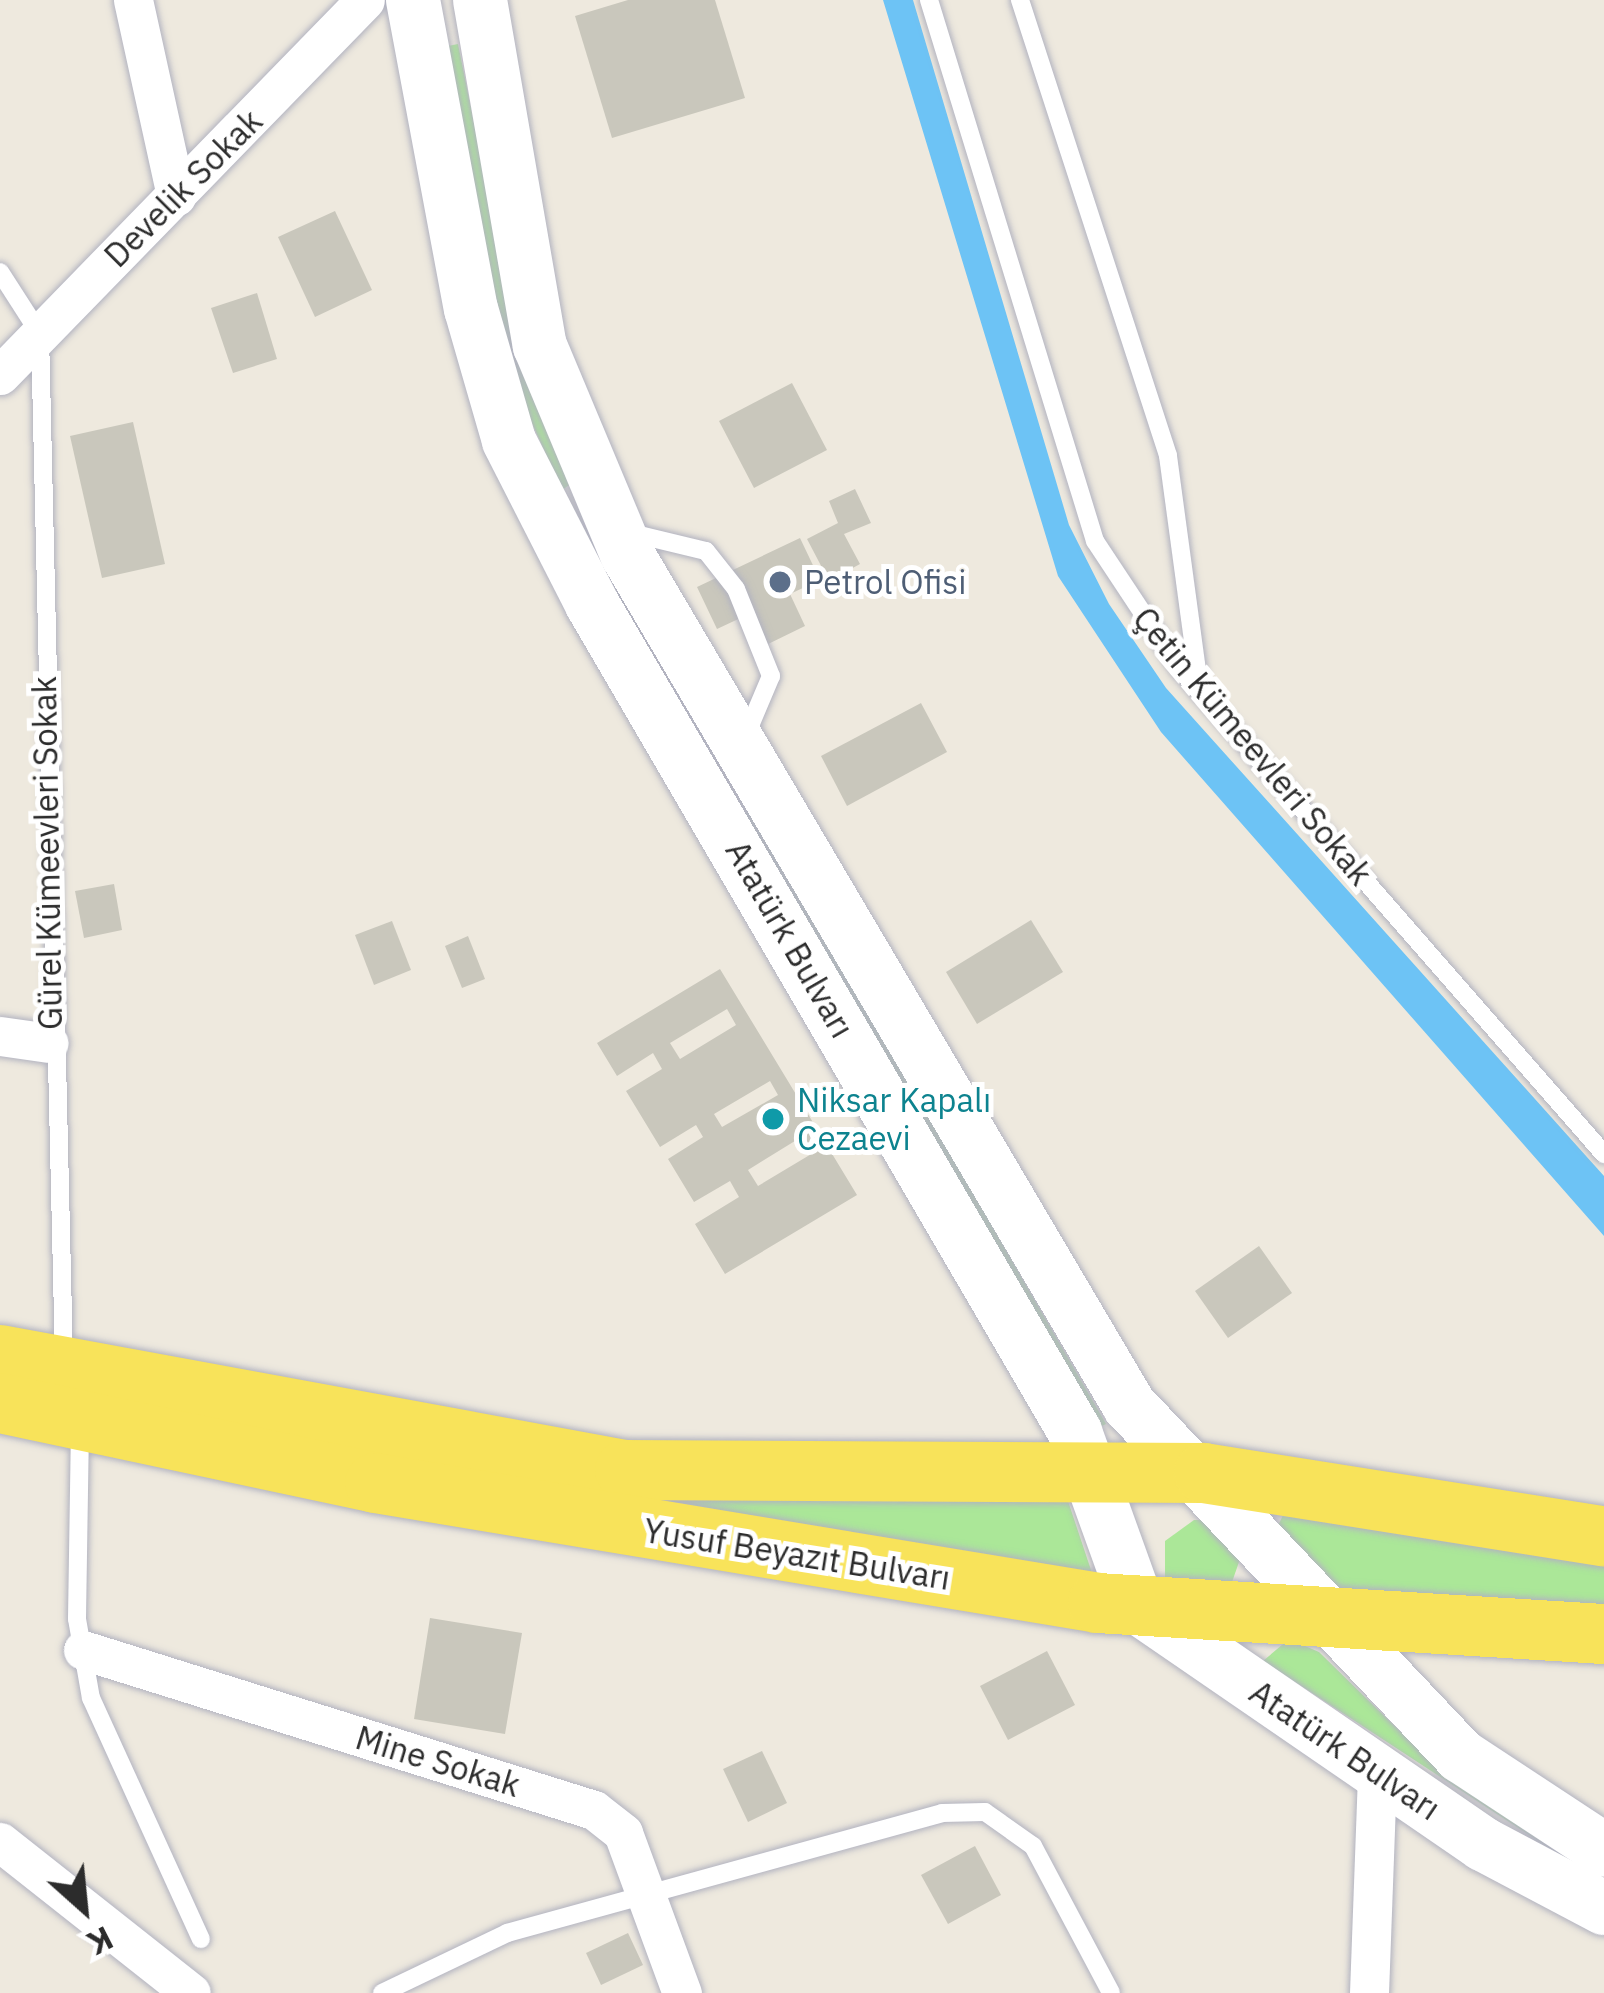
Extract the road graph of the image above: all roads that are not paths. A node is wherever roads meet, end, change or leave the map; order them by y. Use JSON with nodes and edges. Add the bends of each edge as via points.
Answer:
{"nodes":[{"id":1,"x":133,"y":0,"type":"edge"},
{"id":2,"x":365,"y":0,"type":"edge"},
{"id":3,"x":413,"y":0,"type":"edge"},
{"id":4,"x":480,"y":0,"type":"edge"},
{"id":5,"x":928,"y":0,"type":"edge"},
{"id":6,"x":1020,"y":0,"type":"edge"},
{"id":7,"x":176,"y":196,"type":"junction"},
{"id":8,"x":0,"y":272,"type":"edge"},
{"id":9,"x":40,"y":334,"type":"junction"},
{"id":10,"x":0,"y":375,"type":"edge"},
{"id":11,"x":616,"y":531,"type":"junction"},
{"id":12,"x":567,"y":556,"type":"junction"},
{"id":13,"x":1201,"y":692,"type":"junction"},
{"id":14,"x":716,"y":761,"type":"junction"},
{"id":15,"x":0,"y":1036,"type":"edge"},
{"id":16,"x":49,"y":1043,"type":"junction"},
{"id":17,"x":1604,"y":1154,"type":"edge"},
{"id":18,"x":0,"y":1355,"type":"edge"},
{"id":19,"x":73,"y":1397,"type":"junction"},
{"id":20,"x":0,"y":1403,"type":"edge"},
{"id":21,"x":1087,"y":1467,"type":"junction"},
{"id":22,"x":1204,"y":1473,"type":"junction"},
{"id":23,"x":1604,"y":1536,"type":"edge"},
{"id":24,"x":1138,"y":1607,"type":"junction"},
{"id":25,"x":1326,"y":1625,"type":"junction"},
{"id":26,"x":1604,"y":1634,"type":"edge"},
{"id":27,"x":83,"y":1650,"type":"junction"},
{"id":28,"x":1377,"y":1772,"type":"junction"},
{"id":29,"x":0,"y":1842,"type":"edge"},
{"id":30,"x":1604,"y":1850,"type":"edge"},
{"id":31,"x":648,"y":1902,"type":"junction"},
{"id":32,"x":1604,"y":1908,"type":"edge"},
{"id":33,"x":201,"y":1939,"type":"dead end"},
{"id":34,"x":191,"y":1993,"type":"edge"},
{"id":35,"x":382,"y":1993,"type":"edge"},
{"id":36,"x":682,"y":1993,"type":"edge"},
{"id":37,"x":1112,"y":1993,"type":"edge"},
{"id":38,"x":1369,"y":1993,"type":"edge"}],
"edges":[{"from":1,"to":7,"type":"street"},
{"from":2,"to":7,"type":"street","name":"Develik Sokak"},
{"from":3,"to":12,"type":"main road","name":"Atatürk Bulvarı","via":[[491,388]]},
{"from":4,"to":11,"type":"main road","name":"Atatürk Bulvarı","via":[[540,346]]},
{"from":5,"to":13,"type":"lane","name":"Çetin Kümeevleri Sokak","via":[[1095,541]]},
{"from":6,"to":13,"type":"lane","via":[[1168,456]]},
{"from":7,"to":9,"type":"street","name":"Develik Sokak"},
{"from":8,"to":9,"type":"lane"},
{"from":9,"to":10,"type":"street","name":"Develik Sokak"},
{"from":9,"to":16,"type":"lane","name":"Gürel Kümeevleri Sokak"},
{"from":11,"to":12,"type":"main road"},
{"from":11,"to":14,"type":"main road","name":"Atatürk Bulvarı"},
{"from":11,"to":14,"type":"lane","via":[[676,536],[720,562],[736,590],[771,676]]},
{"from":12,"to":14,"type":"main road","name":"Atatürk Bulvarı"},
{"from":13,"to":17,"type":"lane","name":"Çetin Kümeevleri Sokak"},
{"from":14,"to":21,"type":"main road","name":"Atatürk Bulvarı"},
{"from":14,"to":22,"type":"main road","name":"Atatürk Bulvarı","via":[[1129,1405]]},
{"from":15,"to":16,"type":"street"},
{"from":16,"to":19,"type":"lane","name":"Gürel Kümeevleri Sokak"},
{"from":18,"to":19,"type":"main road","name":"Yusuf Beyazıt Bulvarı"},
{"from":19,"to":20,"type":"main road","name":"Yusuf Beyazıt Bulvarı"},
{"from":19,"to":21,"type":"main road","name":"Yusuf Beyazıt Bulvarı","via":[[681,1476]]},
{"from":19,"to":24,"type":"main road","name":"Yusuf Beyazıt Bulvarı","via":[[397,1487]]},
{"from":19,"to":27,"type":"lane","name":"Gürel Kümeevleri Sokak"},
{"from":21,"to":22,"type":"main road","name":"Yusuf Beyazıt Bulvarı"},
{"from":21,"to":24,"type":"main road","name":"Atatürk Bulvarı"},
{"from":22,"to":23,"type":"main road","name":"Yusuf Beyazıt Bulvarı"},
{"from":22,"to":25,"type":"main road","name":"Atatürk Bulvarı"},
{"from":24,"to":25,"type":"main road","name":"Yusuf Beyazıt Bulvarı"},
{"from":24,"to":28,"type":"main road","name":"Atatürk Bulvarı"},
{"from":25,"to":26,"type":"main road","name":"Yusuf Beyazıt Bulvarı"},
{"from":25,"to":30,"type":"main road","name":"Atatürk Bulvarı","via":[[1462,1756]]},
{"from":27,"to":31,"type":"street","name":"Mine Sokak","via":[[594,1810],[623,1833]]},
{"from":27,"to":33,"type":"lane","name":"Gürel Kümeevleri Sokak","via":[[107,1750]]},
{"from":28,"to":32,"type":"main road","name":"Atatürk Bulvarı"},
{"from":28,"to":38,"type":"street"},
{"from":29,"to":34,"type":"street"},
{"from":31,"to":35,"type":"lane","via":[[507,1934]]},
{"from":31,"to":36,"type":"street","name":"Mine Sokak"},
{"from":31,"to":37,"type":"lane","via":[[942,1813],[986,1813],[1033,1846]]}]}
